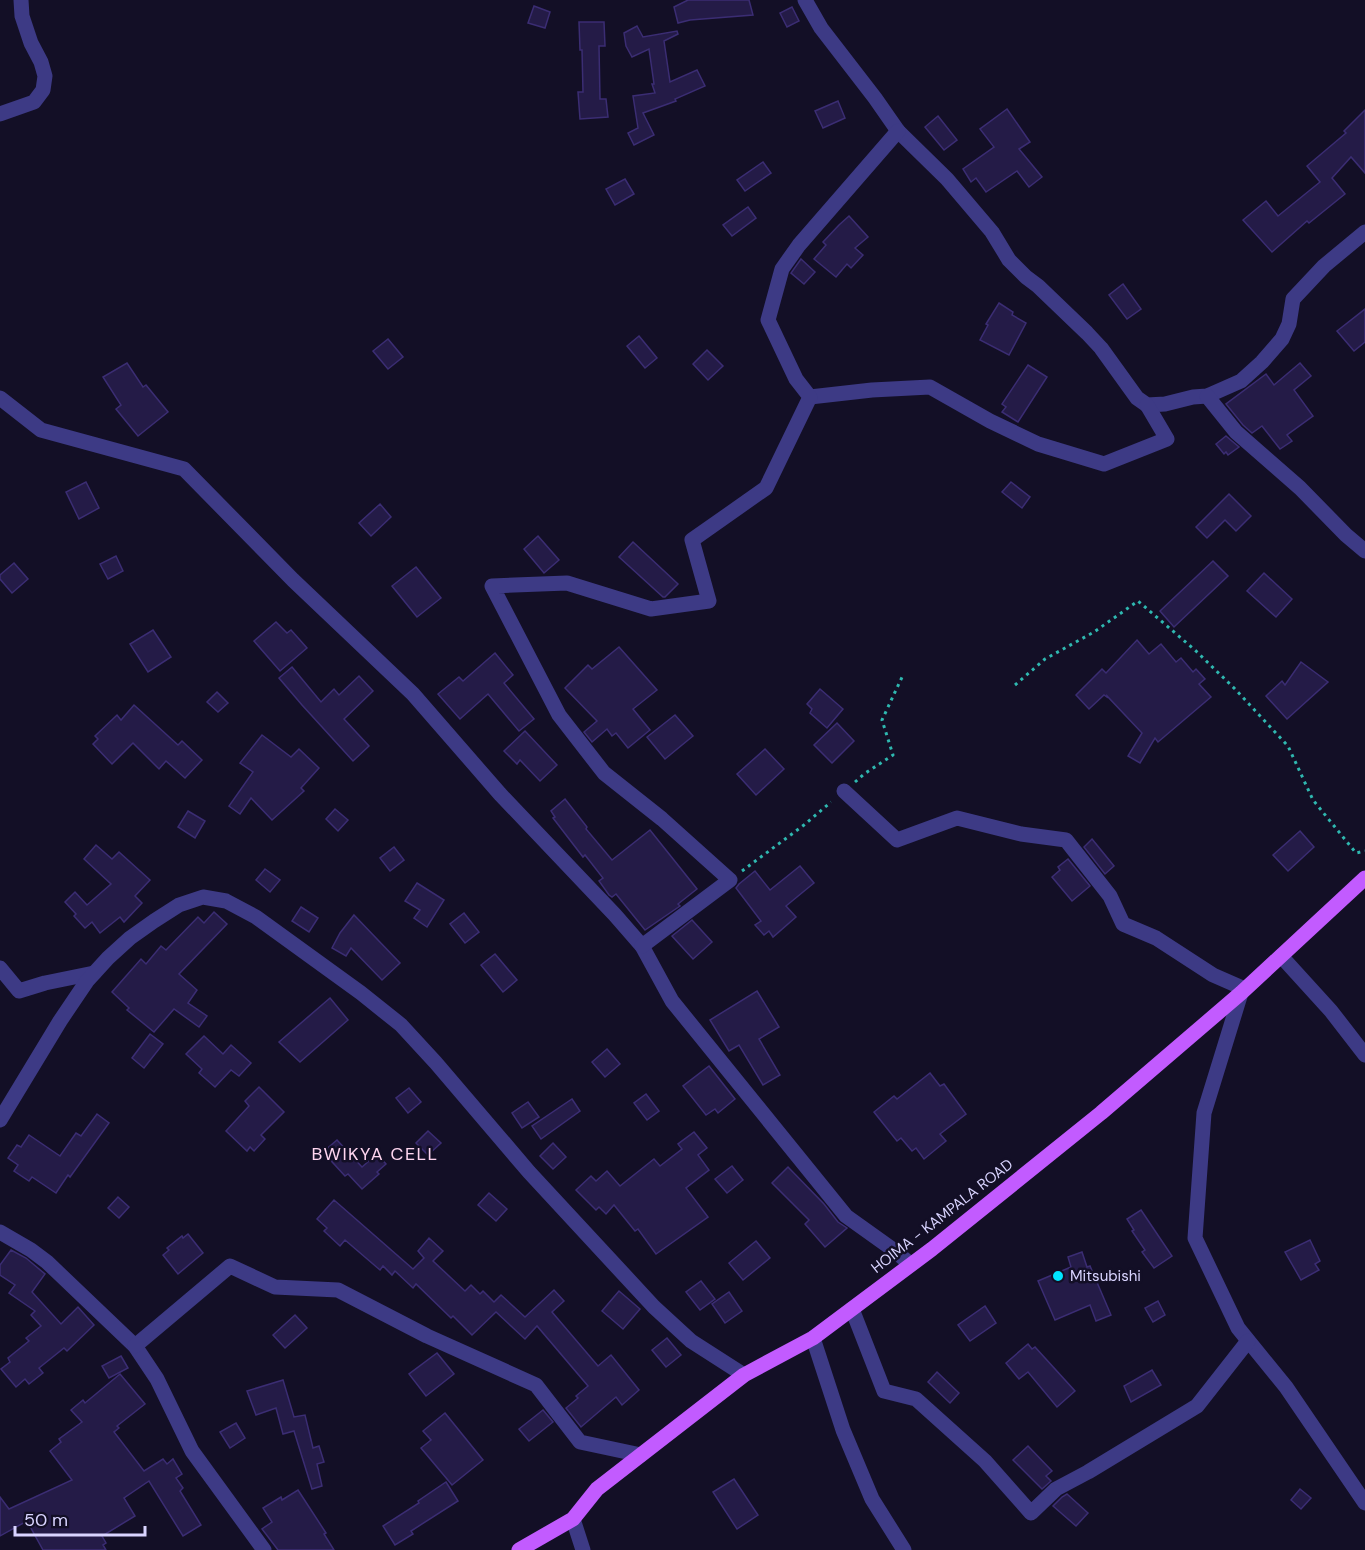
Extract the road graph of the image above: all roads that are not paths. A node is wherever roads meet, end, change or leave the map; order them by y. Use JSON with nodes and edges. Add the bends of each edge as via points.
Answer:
{"nodes":[{"id":1,"x":21,"y":0,"type":"edge"},
{"id":2,"x":805,"y":0,"type":"edge"},
{"id":3,"x":0,"y":114,"type":"edge"},
{"id":4,"x":898,"y":131,"type":"junction"},
{"id":5,"x":1365,"y":232,"type":"edge"},
{"id":6,"x":1207,"y":396,"type":"junction"},
{"id":7,"x":0,"y":398,"type":"edge"},
{"id":8,"x":810,"y":398,"type":"junction"},
{"id":9,"x":1148,"y":405,"type":"junction"},
{"id":10,"x":1365,"y":551,"type":"edge"},
{"id":11,"x":844,"y":790,"type":"dead end"},
{"id":12,"x":1363,"y":885,"type":"edge"},
{"id":13,"x":642,"y":946,"type":"junction"},
{"id":14,"x":1281,"y":956,"type":"junction"},
{"id":15,"x":0,"y":968,"type":"edge"},
{"id":16,"x":94,"y":973,"type":"junction"},
{"id":17,"x":1243,"y":991,"type":"junction"},
{"id":18,"x":1365,"y":1055,"type":"edge"},
{"id":19,"x":0,"y":1120,"type":"edge"},
{"id":20,"x":0,"y":1232,"type":"edge"},
{"id":21,"x":910,"y":1264,"type":"junction"},
{"id":22,"x":852,"y":1308,"type":"junction"},
{"id":23,"x":813,"y":1338,"type":"junction"},
{"id":24,"x":1248,"y":1341,"type":"junction"},
{"id":25,"x":135,"y":1346,"type":"junction"},
{"id":26,"x":744,"y":1376,"type":"junction"},
{"id":27,"x":641,"y":1455,"type":"junction"},
{"id":28,"x":1365,"y":1503,"type":"edge"},
{"id":29,"x":573,"y":1519,"type":"junction"},
{"id":30,"x":264,"y":1550,"type":"edge"},
{"id":31,"x":519,"y":1550,"type":"edge"},
{"id":32,"x":583,"y":1550,"type":"edge"},
{"id":33,"x":904,"y":1550,"type":"edge"}],
"edges":[{"from":1,"to":3,"type":"street","via":[[22,16],[45,76],[43,90],[34,102]]},
{"from":2,"to":4,"type":"street","via":[[821,28]]},
{"from":4,"to":8,"type":"street","via":[[782,269],[768,320],[796,379]]},
{"from":4,"to":9,"type":"street","via":[[947,179],[992,232],[1009,260],[1088,333],[1137,398]]},
{"from":5,"to":6,"type":"street","via":[[1324,266],[1293,299],[1282,339],[1262,362],[1241,381]]},
{"from":6,"to":9,"type":"street"},
{"from":6,"to":10,"type":"street","via":[[1236,432]]},
{"from":7,"to":13,"type":"street","via":[[41,430],[184,469],[293,580],[400,680]]},
{"from":8,"to":9,"type":"street","via":[[930,387],[1038,444],[1104,464],[1167,439]]},
{"from":8,"to":13,"type":"street","via":[[766,488],[692,540],[709,601],[651,609],[567,583],[492,586],[559,715],[604,773],[730,880]]},
{"from":11,"to":17,"type":"street","via":[[897,840],[957,818],[1021,834],[1066,840],[1110,896],[1123,924],[1156,938]]},
{"from":12,"to":14,"type":"main road","name":"HOIMA - KAMPALA ROAD"},
{"from":13,"to":21,"type":"street","via":[[672,1000],[846,1216]]},
{"from":14,"to":17,"type":"main road","name":"HOIMA - KAMPALA ROAD"},
{"from":14,"to":18,"type":"street"},
{"from":15,"to":16,"type":"street","via":[[18,992]]},
{"from":16,"to":19,"type":"street"},
{"from":16,"to":26,"type":"street","via":[[130,938],[179,905],[203,897],[226,901],[256,917],[401,1025],[654,1307],[692,1341]]},
{"from":17,"to":21,"type":"main road","name":"HOIMA - KAMPALA ROAD","via":[[1101,1113]]},
{"from":17,"to":24,"type":"street","via":[[1204,1113],[1195,1238]]},
{"from":20,"to":25,"type":"street","via":[[47,1262]]},
{"from":21,"to":22,"type":"main road","name":"HOIMA - KAMPALA ROAD"},
{"from":22,"to":23,"type":"main road","name":"HOIMA - KAMPALA ROAD"},
{"from":22,"to":24,"type":"street","via":[[884,1391],[916,1399],[985,1461],[1031,1513],[1056,1489],[1197,1406]]},
{"from":23,"to":26,"type":"main road","name":"HOIMA - KAMPALA ROAD"},
{"from":23,"to":33,"type":"street","via":[[843,1430],[872,1499]]},
{"from":24,"to":28,"type":"street","via":[[1286,1387]]},
{"from":25,"to":27,"type":"street","via":[[230,1266],[275,1287],[338,1290],[536,1386],[580,1442]]},
{"from":25,"to":30,"type":"street","via":[[157,1379],[192,1451]]},
{"from":26,"to":27,"type":"main road","name":"HOIMA - KAMPALA ROAD"},
{"from":27,"to":29,"type":"main road","name":"HOIMA - KAMPALA ROAD","via":[[597,1489]]},
{"from":29,"to":31,"type":"main road","name":"HOIMA - KAMPALA ROAD"},
{"from":29,"to":32,"type":"street"}]}
